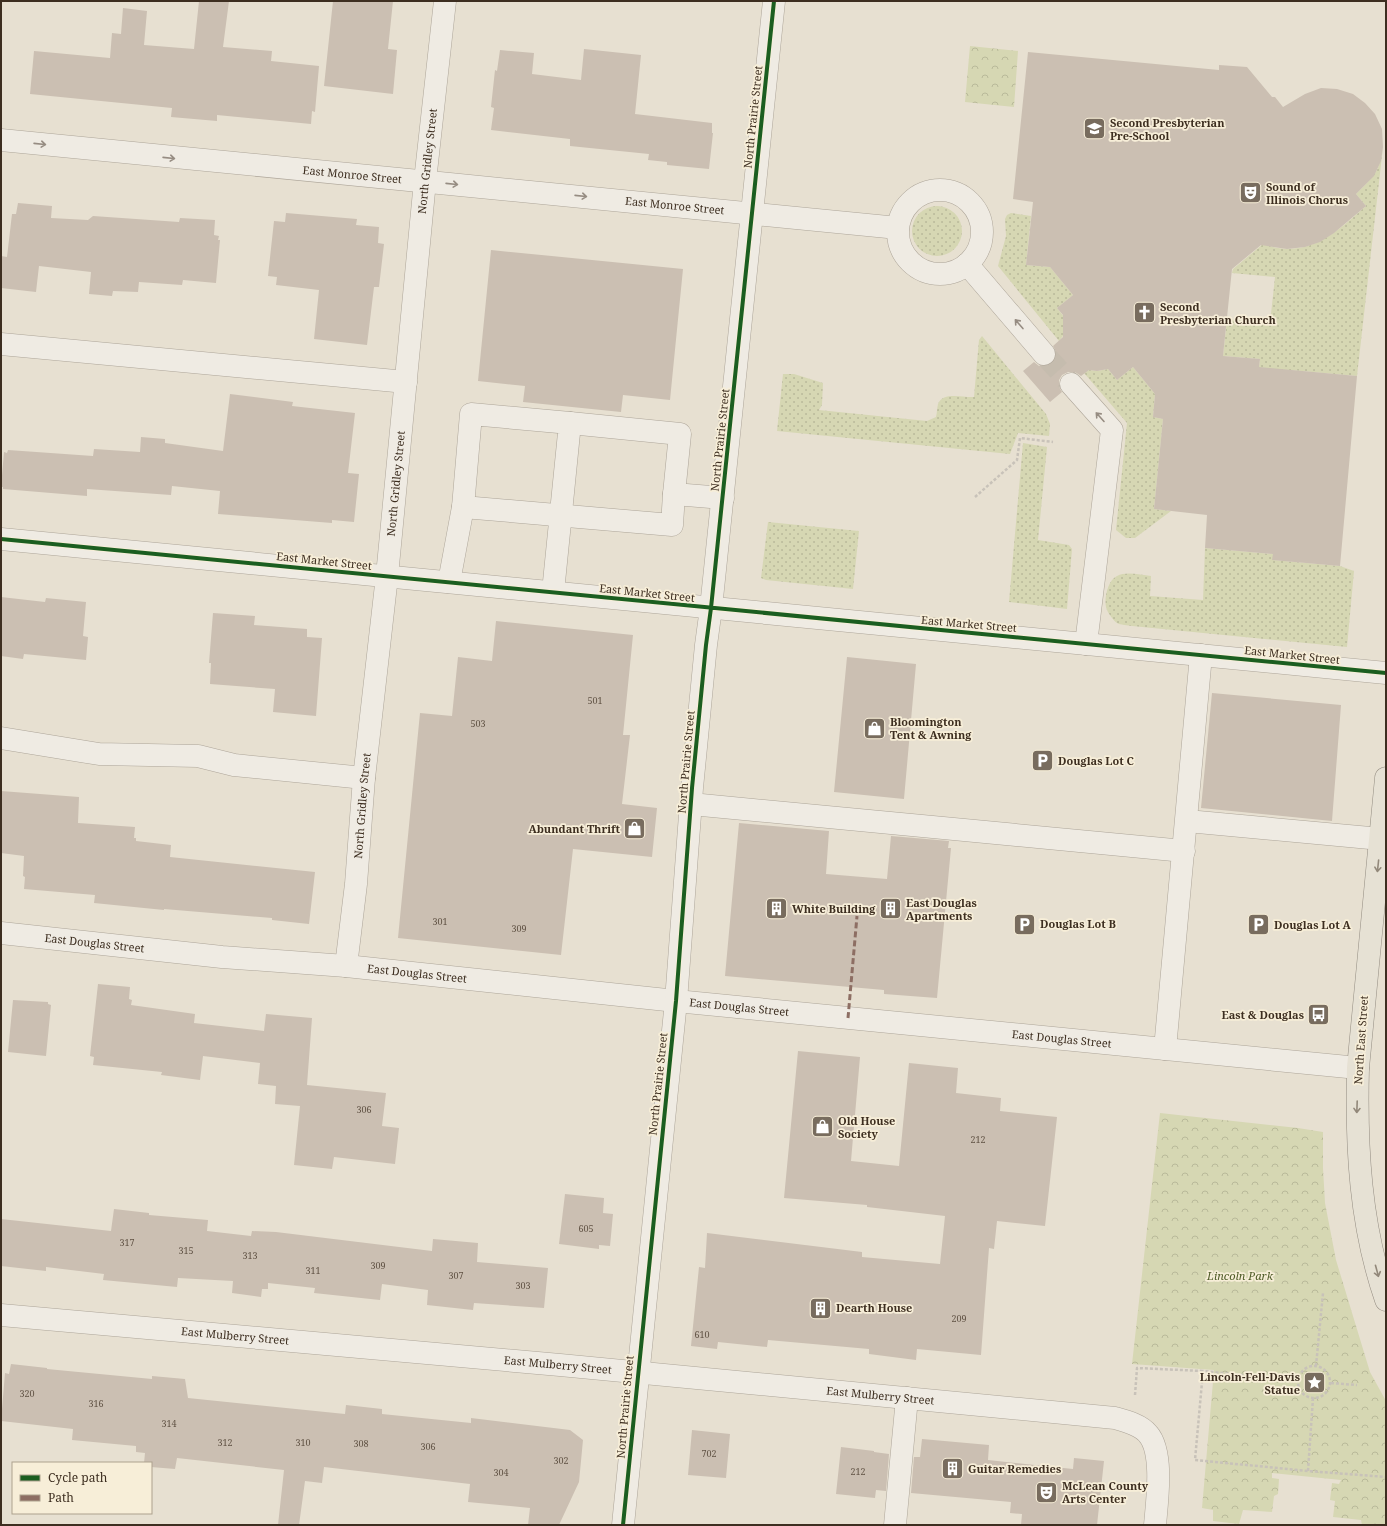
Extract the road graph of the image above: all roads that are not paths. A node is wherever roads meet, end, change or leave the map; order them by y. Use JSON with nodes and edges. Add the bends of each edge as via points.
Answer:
{"nodes":[{"id":1,"x":445,"y":1,"type":"edge"},
{"id":2,"x":774,"y":1,"type":"edge"},
{"id":3,"x":1,"y":140,"type":"edge"},
{"id":4,"x":425,"y":181,"type":"junction"},
{"id":5,"x":752,"y":213,"type":"junction"},
{"id":6,"x":898,"y":228,"type":"junction"},
{"id":7,"x":967,"y":264,"type":"junction"},
{"id":8,"x":1,"y":344,"type":"edge"},
{"id":9,"x":1044,"y":354,"type":"tunnel mouth"},
{"id":10,"x":406,"y":382,"type":"junction"},
{"id":11,"x":1071,"y":384,"type":"tunnel mouth"},
{"id":12,"x":570,"y":423,"type":"junction"},
{"id":13,"x":674,"y":494,"type":"junction"},
{"id":14,"x":723,"y":498,"type":"junction"},
{"id":15,"x":463,"y":507,"type":"junction"},
{"id":16,"x":561,"y":514,"type":"junction"},
{"id":17,"x":1,"y":539,"type":"edge"},
{"id":18,"x":387,"y":576,"type":"junction"},
{"id":19,"x":449,"y":582,"type":"junction"},
{"id":20,"x":553,"y":592,"type":"junction"},
{"id":21,"x":711,"y":608,"type":"junction"},
{"id":22,"x":1086,"y":644,"type":"junction"},
{"id":23,"x":1201,"y":655,"type":"junction"},
{"id":24,"x":1386,"y":673,"type":"edge"},
{"id":25,"x":1,"y":738,"type":"edge"},
{"id":26,"x":364,"y":778,"type":"junction"},
{"id":27,"x":1386,"y":778,"type":"edge"},
{"id":28,"x":691,"y":804,"type":"junction"},
{"id":29,"x":1186,"y":820,"type":"junction"},
{"id":30,"x":1383,"y":832,"type":"edge"},
{"id":31,"x":1184,"y":851,"type":"junction"},
{"id":32,"x":1,"y":933,"type":"edge"},
{"id":33,"x":346,"y":966,"type":"junction"},
{"id":34,"x":676,"y":1001,"type":"junction"},
{"id":35,"x":1165,"y":1049,"type":"junction"},
{"id":36,"x":1358,"y":1068,"type":"junction"},
{"id":37,"x":1386,"y":1300,"type":"edge"},
{"id":38,"x":1,"y":1315,"type":"edge"},
{"id":39,"x":638,"y":1373,"type":"junction"},
{"id":40,"x":907,"y":1398,"type":"junction"},
{"id":41,"x":623,"y":1525,"type":"edge"},
{"id":42,"x":895,"y":1525,"type":"edge"},
{"id":43,"x":1155,"y":1525,"type":"edge"}],
"edges":[{"from":1,"to":4,"type":"street","name":"North Gridley Street"},
{"from":2,"to":5,"type":"street","name":"North Prairie Street"},
{"from":3,"to":4,"type":"street","name":"East Monroe Street","one_way":true},
{"from":4,"to":5,"type":"street","name":"East Monroe Street","one_way":true},
{"from":4,"to":10,"type":"street","name":"North Gridley Street"},
{"from":5,"to":6,"type":"street","name":"East Monroe Street"},
{"from":5,"to":14,"type":"street","name":"North Prairie Street"},
{"from":6,"to":7,"type":"street","via":[[901,250],[909,261],[920,269],[933,274],[947,273]]},
{"from":6,"to":7,"type":"street","via":[[903,210],[912,200],[925,192],[938,189],[965,198],[975,208],[981,221],[982,235],[978,248]]},
{"from":9,"to":7,"type":"street","one_way":true},
{"from":8,"to":10,"type":"street"},
{"from":10,"to":18,"type":"street","name":"North Gridley Street"},
{"from":22,"to":11,"type":"street","one_way":true,"via":[[1112,430]]},
{"from":12,"to":13,"type":"street","via":[[680,434]]},
{"from":12,"to":15,"type":"street","via":[[471,414]]},
{"from":12,"to":16,"type":"street"},
{"from":13,"to":14,"type":"street"},
{"from":13,"to":16,"type":"street","via":[[672,525]]},
{"from":14,"to":21,"type":"street","name":"North Prairie Street"},
{"from":15,"to":16,"type":"street"},
{"from":15,"to":19,"type":"street"},
{"from":16,"to":20,"type":"street"},
{"from":17,"to":18,"type":"street","name":"East Market Street"},
{"from":18,"to":19,"type":"street","name":"East Market Street"},
{"from":18,"to":26,"type":"street","name":"North Gridley Street"},
{"from":19,"to":20,"type":"street","name":"East Market Street"},
{"from":20,"to":21,"type":"street","name":"East Market Street"},
{"from":21,"to":22,"type":"street","name":"East Market Street"},
{"from":21,"to":28,"type":"street","name":"North Prairie Street"},
{"from":22,"to":23,"type":"street","name":"East Market Street"},
{"from":23,"to":24,"type":"street","name":"East Market Street"},
{"from":23,"to":29,"type":"street"},
{"from":25,"to":26,"type":"street","via":[[99,754],[198,756],[234,764]]},
{"from":26,"to":33,"type":"street","name":"North Gridley Street","via":[[356,884]]},
{"from":27,"to":30,"type":"main road","name":"North East Street"},
{"from":28,"to":31,"type":"street"},
{"from":28,"to":34,"type":"street","name":"North Prairie Street"},
{"from":29,"to":30,"type":"street"},
{"from":29,"to":31,"type":"street"},
{"from":30,"to":36,"type":"main road","name":"North East Street","one_way":true},
{"from":31,"to":35,"type":"street"},
{"from":32,"to":33,"type":"street","name":"East Douglas Street","via":[[222,957]]},
{"from":33,"to":34,"type":"street","name":"East Douglas Street"},
{"from":34,"to":35,"type":"street","name":"East Douglas Street"},
{"from":34,"to":39,"type":"street","name":"North Prairie Street"},
{"from":35,"to":36,"type":"street","name":"East Douglas Street"},
{"from":36,"to":37,"type":"main road","name":"North East Street","one_way":true,"via":[[1359,1168],[1369,1241]]},
{"from":38,"to":39,"type":"street","name":"East Mulberry Street"},
{"from":39,"to":40,"type":"street","name":"East Mulberry Street"},
{"from":39,"to":41,"type":"street","name":"North Prairie Street"},
{"from":40,"to":42,"type":"street"},
{"from":40,"to":43,"type":"street","name":"East Mulberry Street","via":[[1115,1418],[1140,1428],[1148,1434],[1157,1456]]}]}
